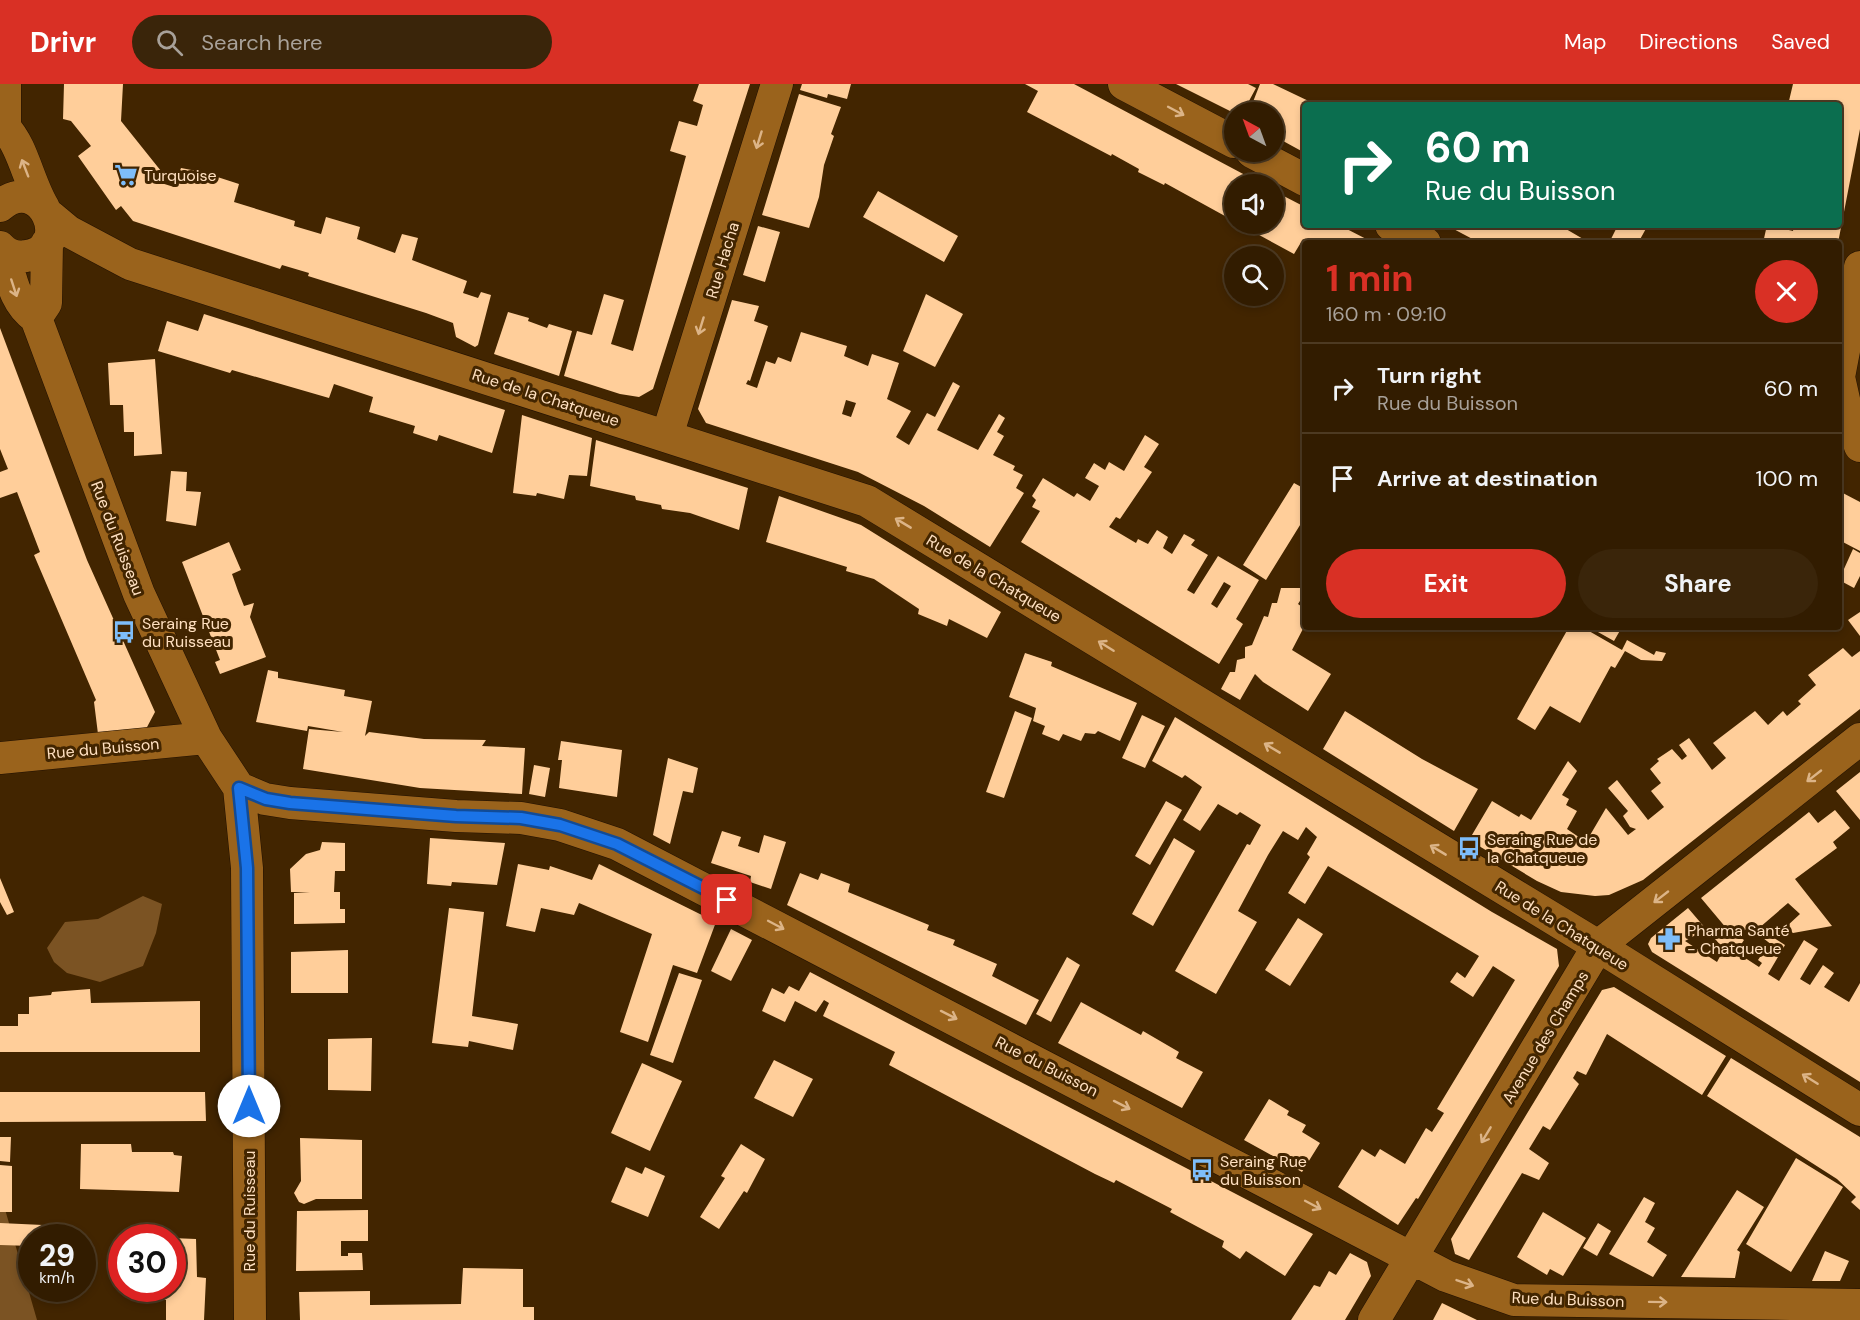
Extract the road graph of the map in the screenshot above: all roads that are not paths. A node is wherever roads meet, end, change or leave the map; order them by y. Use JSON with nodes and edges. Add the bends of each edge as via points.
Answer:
{"nodes":[{"id":1,"x":5,"y":84,"type":"edge"},
{"id":2,"x":777,"y":84,"type":"edge"},
{"id":3,"x":1124,"y":84,"type":"edge"},
{"id":4,"x":3,"y":130,"type":"edge"},
{"id":5,"x":1224,"y":137,"type":"edge"},
{"id":6,"x":1271,"y":162,"type":"edge"},
{"id":7,"x":1302,"y":178,"type":"edge"},
{"id":8,"x":2,"y":199,"type":"edge"},
{"id":9,"x":47,"y":222,"type":"junction"},
{"id":10,"x":1397,"y":228,"type":"edge"},
{"id":11,"x":1419,"y":240,"type":"edge"},
{"id":12,"x":1,"y":249,"type":"edge"},
{"id":13,"x":1860,"y":267,"type":"edge"},
{"id":14,"x":36,"y":318,"type":"junction"},
{"id":15,"x":1842,"y":361,"type":"edge"},
{"id":16,"x":1842,"y":392,"type":"edge"},
{"id":17,"x":667,"y":436,"type":"junction"},
{"id":18,"x":1852,"y":444,"type":"edge"},
{"id":19,"x":206,"y":738,"type":"junction"},
{"id":20,"x":1860,"y":739,"type":"edge"},
{"id":21,"x":0,"y":758,"type":"edge"},
{"id":22,"x":239,"y":788,"type":"junction"},
{"id":23,"x":1598,"y":946,"type":"junction"},
{"id":24,"x":1860,"y":1110,"type":"edge"},
{"id":25,"x":1413,"y":1258,"type":"junction"},
{"id":26,"x":1860,"y":1305,"type":"edge"},
{"id":27,"x":250,"y":1320,"type":"edge"},
{"id":28,"x":1374,"y":1320,"type":"edge"}],
"edges":[{"from":1,"to":4,"type":"street"},
{"from":2,"to":17,"type":"street","name":"Rue Hacha","one_way":true},
{"from":3,"to":5,"type":"street","one_way":true},
{"from":9,"to":4,"type":"street","one_way":true,"via":[[14,138]]},
{"from":6,"to":7,"type":"street"},
{"from":8,"to":9,"type":"street","via":[[28,198]]},
{"from":9,"to":12,"type":"street","via":[[32,255],[22,257]]},
{"from":9,"to":14,"type":"street","via":[[46,303]]},
{"from":9,"to":17,"type":"street","name":"Rue de la Chatqueue","via":[[130,264]]},
{"from":10,"to":11,"type":"street"},
{"from":12,"to":14,"type":"street","name":"Rue du Ruisseau","one_way":true,"via":[[19,301]]},
{"from":13,"to":15,"type":"street"},
{"from":14,"to":19,"type":"street","name":"Rue du Ruisseau","via":[[139,594]]},
{"from":16,"to":18,"type":"street"},
{"from":23,"to":17,"type":"street","name":"Rue de la Chatqueue","one_way":true,"via":[[867,501]]},
{"from":19,"to":21,"type":"street","name":"Rue du Buisson"},
{"from":19,"to":22,"type":"street","name":"Rue du Ruisseau"},
{"from":20,"to":23,"type":"street","name":"Avenue des Champs","one_way":true},
{"from":22,"to":25,"type":"street","name":"Rue du Buisson","one_way":true,"via":[[290,803],[521,818],[560,825],[617,844]]},
{"from":22,"to":27,"type":"street","name":"Rue du Ruisseau","via":[[247,868]]},
{"from":24,"to":23,"type":"street","name":"Rue de la Chatqueue","one_way":true},
{"from":23,"to":25,"type":"street","name":"Avenue des Champs","one_way":true},
{"from":25,"to":26,"type":"street","name":"Rue du Buisson","one_way":true,"via":[[1446,1276],[1514,1300]]},
{"from":25,"to":28,"type":"street","name":"Avenue des Champs"}]}
